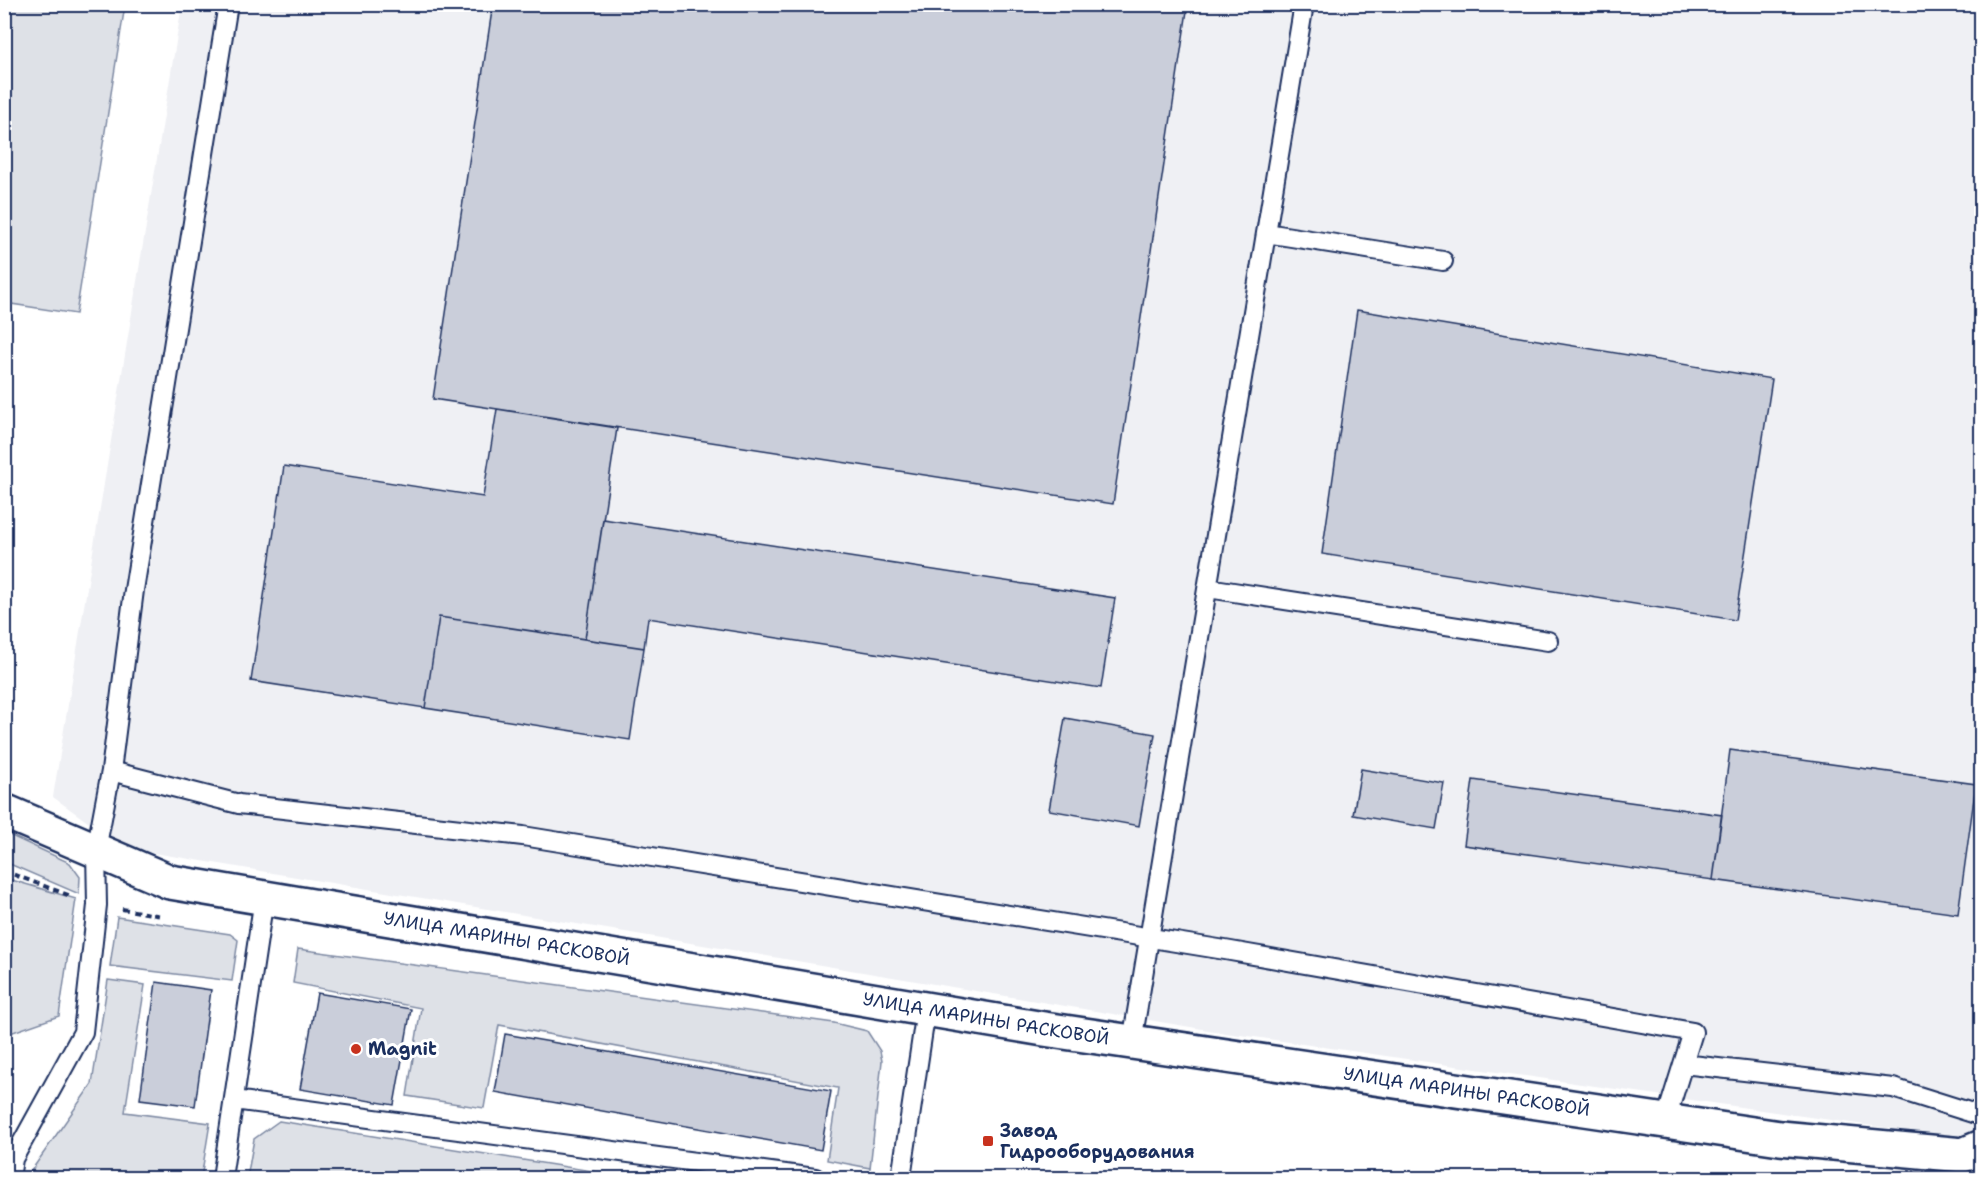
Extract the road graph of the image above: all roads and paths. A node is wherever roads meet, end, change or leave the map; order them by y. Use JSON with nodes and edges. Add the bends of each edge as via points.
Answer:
{"nodes":[{"id":1,"x":228,"y":4,"type":"edge"},
{"id":2,"x":1304,"y":4,"type":"edge"},
{"id":3,"x":1266,"y":233,"type":"junction"},
{"id":4,"x":1443,"y":261,"type":"dead end"},
{"id":5,"x":1208,"y":588,"type":"junction"},
{"id":6,"x":1548,"y":641,"type":"dead end"},
{"id":7,"x":111,"y":771,"type":"junction"},
{"id":8,"x":4,"y":811,"type":"edge"},
{"id":9,"x":96,"y":850,"type":"junction"},
{"id":10,"x":264,"y":898,"type":"junction"},
{"id":11,"x":1151,"y":938,"type":"junction"},
{"id":12,"x":926,"y":1010,"type":"junction"},
{"id":13,"x":1132,"y":1042,"type":"junction"},
{"id":14,"x":1683,"y":1064,"type":"junction"},
{"id":15,"x":234,"y":1100,"type":"junction"},
{"id":16,"x":1982,"y":1116,"type":"edge"},
{"id":17,"x":1666,"y":1119,"type":"junction"},
{"id":18,"x":1982,"y":1147,"type":"edge"},
{"id":19,"x":10,"y":1179,"type":"edge"},
{"id":20,"x":222,"y":1179,"type":"edge"},
{"id":21,"x":815,"y":1179,"type":"edge"},
{"id":22,"x":901,"y":1179,"type":"edge"}],
"edges":[{"from":1,"to":7,"type":"lane","via":[[134,590]]},
{"from":2,"to":3,"type":"lane"},
{"from":3,"to":4,"type":"lane"},
{"from":3,"to":5,"type":"lane"},
{"from":5,"to":6,"type":"lane"},
{"from":5,"to":11,"type":"lane"},
{"from":7,"to":9,"type":"lane"},
{"from":7,"to":11,"type":"lane","via":[[239,804],[523,836]]},
{"from":8,"to":9,"type":"street","name":"УЛИЦА МАРИНЫ РАСКОВОЙ"},
{"from":9,"to":10,"type":"street","name":"УЛИЦА МАРИНЫ РАСКОВОЙ","via":[[170,882]]},
{"from":9,"to":19,"type":"lane","via":[[98,905],[83,1032],[13,1159]]},
{"from":10,"to":12,"type":"street","name":"УЛИЦА МАРИНЫ РАСКОВОЙ"},
{"from":10,"to":15,"type":"lane"},
{"from":11,"to":13,"type":"lane"},
{"from":11,"to":14,"type":"lane","via":[[1693,1032]]},
{"from":12,"to":13,"type":"street","name":"УЛИЦА МАРИНЫ РАСКОВОЙ"},
{"from":12,"to":22,"type":"lane"},
{"from":13,"to":17,"type":"street","name":"УЛИЦА МАРИНЫ РАСКОВОЙ"},
{"from":14,"to":16,"type":"lane","via":[[1893,1088]]},
{"from":14,"to":17,"type":"lane"},
{"from":15,"to":20,"type":"lane"},
{"from":15,"to":21,"type":"lane"},
{"from":17,"to":18,"type":"street","name":"УЛИЦА МАРИНЫ РАСКОВОЙ","via":[[1780,1138],[1963,1155]]}]}
